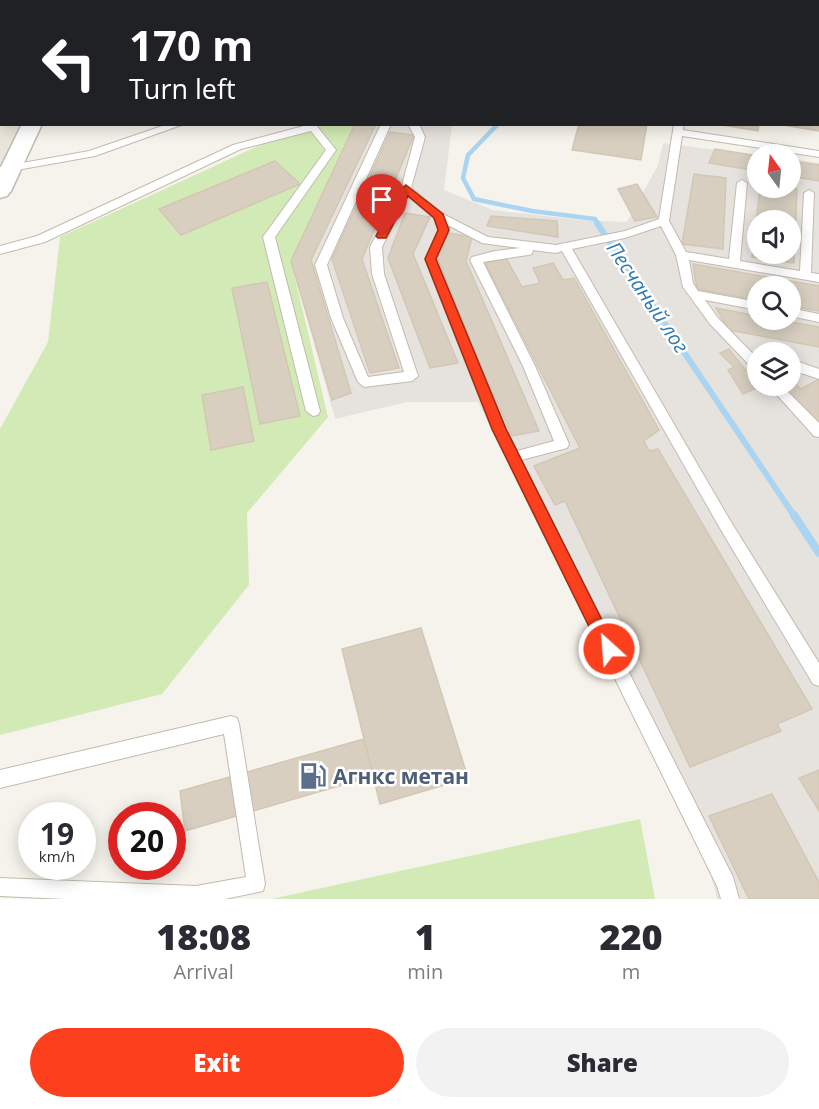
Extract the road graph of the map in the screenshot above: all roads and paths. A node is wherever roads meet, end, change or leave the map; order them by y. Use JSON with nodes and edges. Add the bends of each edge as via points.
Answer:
{"nodes":[{"id":1,"x":31,"y":126,"type":"edge"},
{"id":2,"x":173,"y":126,"type":"edge"},
{"id":3,"x":314,"y":126,"type":"edge"},
{"id":4,"x":385,"y":126,"type":"edge"},
{"id":5,"x":415,"y":126,"type":"edge"},
{"id":6,"x":678,"y":128,"type":"edge"},
{"id":7,"x":819,"y":154,"type":"edge"},
{"id":8,"x":5,"y":169,"type":"edge"},
{"id":9,"x":742,"y":183,"type":"dead end"},
{"id":10,"x":406,"y":189,"type":"junction"},
{"id":11,"x":0,"y":191,"type":"edge"},
{"id":12,"x":809,"y":193,"type":"dead end"},
{"id":13,"x":439,"y":216,"type":"junction"},
{"id":14,"x":664,"y":221,"type":"junction"},
{"id":15,"x":560,"y":248,"type":"junction"},
{"id":16,"x":0,"y":250,"type":"edge"},
{"id":17,"x":682,"y":255,"type":"junction"},
{"id":18,"x":734,"y":264,"type":"junction"},
{"id":19,"x":805,"y":276,"type":"junction"},
{"id":20,"x":819,"y":278,"type":"edge"},
{"id":21,"x":694,"y":294,"type":"junction"},
{"id":22,"x":747,"y":304,"type":"edge"},
{"id":23,"x":801,"y":314,"type":"edge"},
{"id":24,"x":819,"y":318,"type":"edge"},
{"id":25,"x":747,"y":356,"type":"edge"},
{"id":26,"x":801,"y":368,"type":"edge"},
{"id":27,"x":801,"y":369,"type":"edge"},
{"id":28,"x":819,"y":369,"type":"edge"},
{"id":29,"x":819,"y":374,"type":"edge"},
{"id":30,"x":785,"y":396,"type":"edge"},
{"id":31,"x":313,"y":411,"type":"dead end"},
{"id":32,"x":819,"y":432,"type":"edge"},
{"id":33,"x":513,"y":457,"type":"junction"},
{"id":34,"x":819,"y":678,"type":"edge"},
{"id":35,"x":0,"y":779,"type":"edge"},
{"id":36,"x":0,"y":886,"type":"edge"},
{"id":37,"x":730,"y":899,"type":"edge"}],
"edges":[{"from":1,"to":8,"type":"street"},
{"from":2,"to":8,"type":"lane","via":[[91,154]]},
{"from":3,"to":16,"type":"lane","via":[[237,147],[41,239]]},
{"from":3,"to":31,"type":"lane","via":[[331,150],[269,237]]},
{"from":4,"to":10,"type":"lane","via":[[321,265],[337,318],[364,382],[412,376],[378,274],[376,247]]},
{"from":5,"to":10,"type":"lane","via":[[420,137]]},
{"from":6,"to":7,"type":"lane"},
{"from":6,"to":14,"type":"lane"},
{"from":8,"to":11,"type":"street"},
{"from":9,"to":18,"type":"lane"},
{"from":10,"to":13,"type":"lane"},
{"from":12,"to":19,"type":"lane"},
{"from":13,"to":15,"type":"lane","via":[[486,240]]},
{"from":13,"to":33,"type":"lane","via":[[444,230],[430,259]]},
{"from":14,"to":15,"type":"lane","via":[[644,231]]},
{"from":14,"to":17,"type":"lane"},
{"from":15,"to":33,"type":"lane","via":[[476,260],[529,366],[562,444]]},
{"from":15,"to":34,"type":"lane"},
{"from":17,"to":18,"type":"lane"},
{"from":17,"to":21,"type":"lane","via":[[687,284]]},
{"from":18,"to":19,"type":"lane"},
{"from":19,"to":20,"type":"lane"},
{"from":21,"to":22,"type":"lane"},
{"from":21,"to":25,"type":"lane"},
{"from":23,"to":24,"type":"lane"},
{"from":26,"to":28,"type":"lane"},
{"from":27,"to":29,"type":"lane"},
{"from":30,"to":32,"type":"lane"},
{"from":33,"to":37,"type":"lane","via":[[726,884]]},
{"from":35,"to":36,"type":"lane","via":[[231,724],[256,884],[196,895]]}]}
